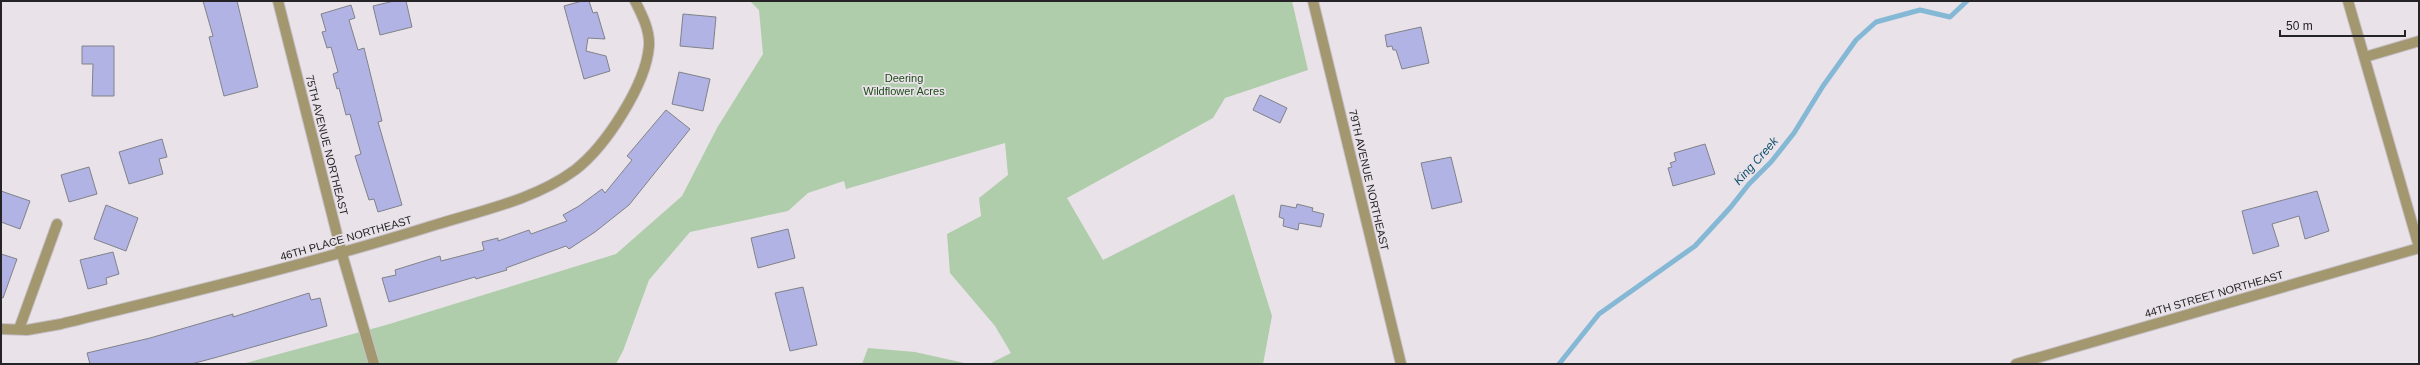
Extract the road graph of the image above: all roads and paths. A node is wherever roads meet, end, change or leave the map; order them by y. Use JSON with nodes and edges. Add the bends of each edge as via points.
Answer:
{"nodes":[{"id":1,"x":278,"y":1,"type":"edge"},
{"id":2,"x":635,"y":1,"type":"edge"},
{"id":3,"x":1313,"y":1,"type":"edge"},
{"id":4,"x":2348,"y":1,"type":"edge"},
{"id":5,"x":2419,"y":41,"type":"edge"},
{"id":6,"x":2365,"y":57,"type":"junction"},
{"id":7,"x":57,"y":224,"type":"dead end"},
{"id":8,"x":2419,"y":247,"type":"edge"},
{"id":9,"x":342,"y":254,"type":"junction"},
{"id":10,"x":1,"y":329,"type":"edge"},
{"id":11,"x":19,"y":329,"type":"junction"},
{"id":12,"x":374,"y":364,"type":"edge"},
{"id":13,"x":1401,"y":364,"type":"edge"},
{"id":14,"x":2016,"y":364,"type":"edge"}],
"edges":[{"from":1,"to":9,"type":"street","name":"75TH AVENUE NORTHEAST"},
{"from":2,"to":9,"type":"street","name":"46TH PLACE NORTHEAST","via":[[646,23],[649,46],[643,73],[632,97],[602,143],[575,170],[545,187],[512,201]]},
{"from":3,"to":13,"type":"street","name":"79TH AVENUE NORTHEAST"},
{"from":4,"to":6,"type":"street"},
{"from":5,"to":6,"type":"street"},
{"from":6,"to":8,"type":"street"},
{"from":7,"to":11,"type":"street"},
{"from":8,"to":14,"type":"street","name":"44TH STREET NORTHEAST"},
{"from":9,"to":11,"type":"street","name":"46TH PLACE NORTHEAST","via":[[61,324]]},
{"from":9,"to":12,"type":"street","name":"75TH AVENUE NORTHEAST"},
{"from":10,"to":11,"type":"street","name":"46TH PLACE NORTHEAST"}]}
